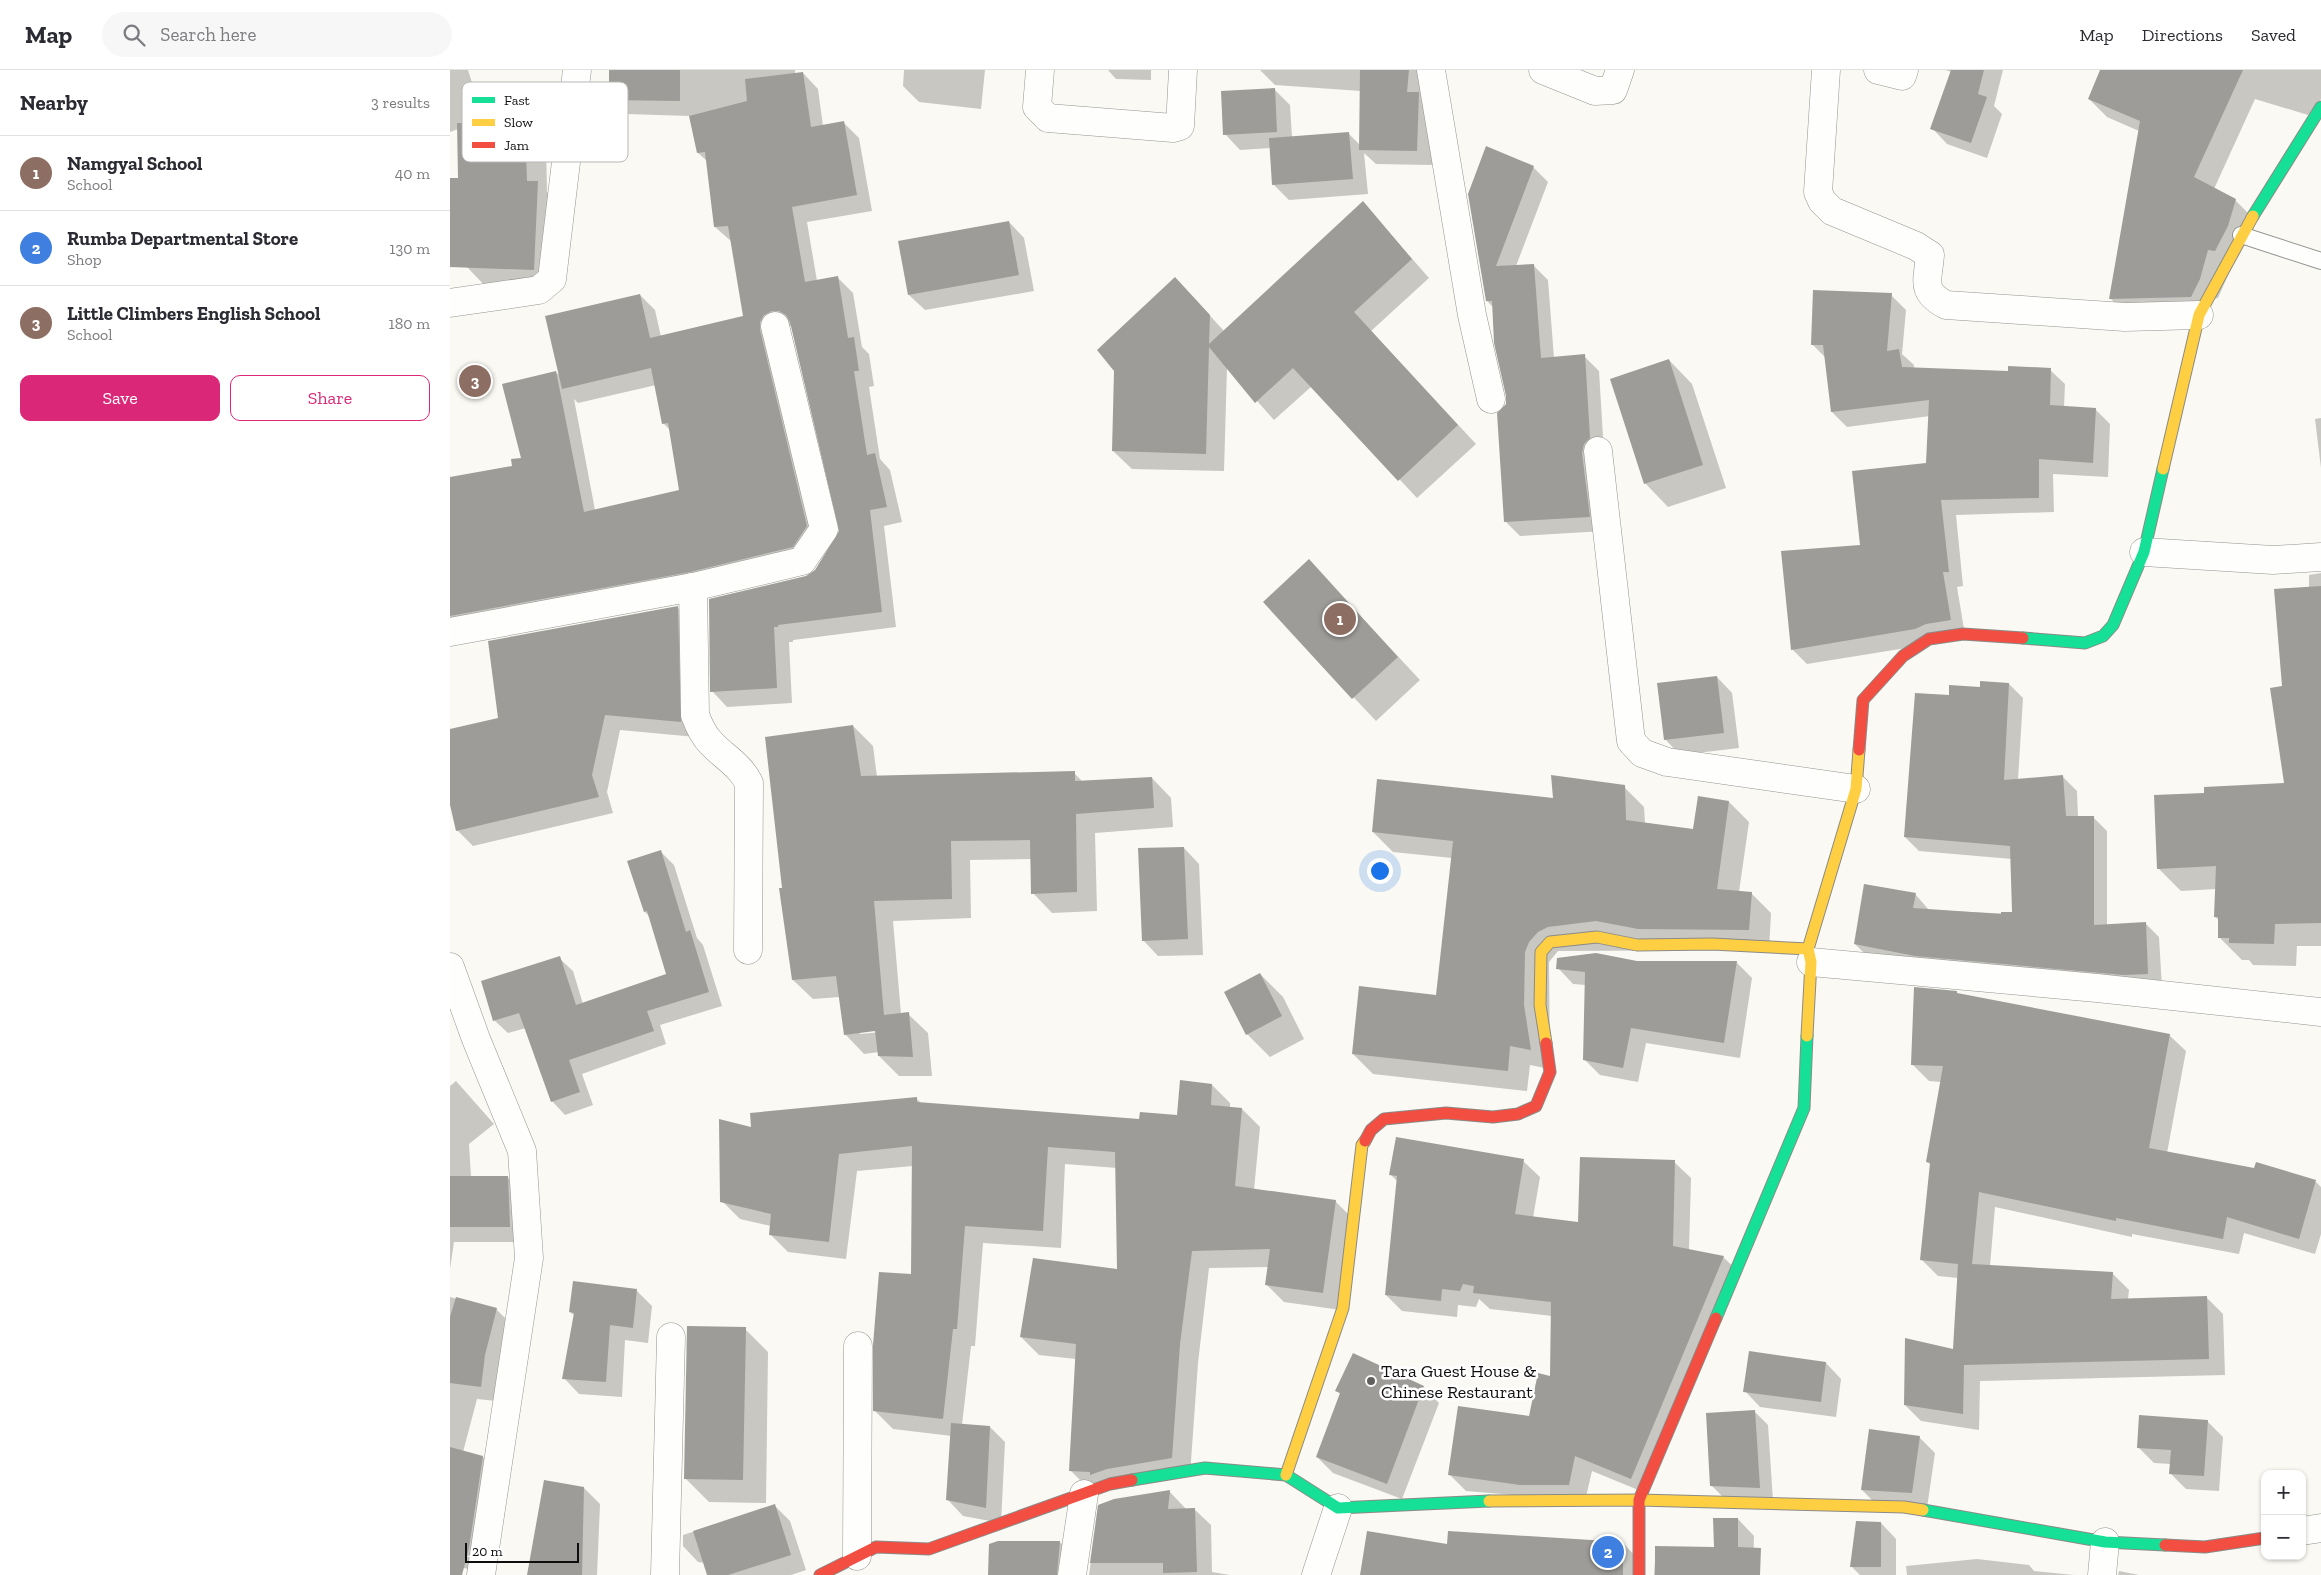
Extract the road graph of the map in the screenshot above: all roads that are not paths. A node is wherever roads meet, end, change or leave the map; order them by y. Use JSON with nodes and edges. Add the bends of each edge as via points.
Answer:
{"nodes":[{"id":1,"x":1040,"y":70,"type":"edge"},
{"id":2,"x":1183,"y":70,"type":"edge"},
{"id":3,"x":1431,"y":70,"type":"edge"},
{"id":4,"x":1543,"y":70,"type":"edge"},
{"id":5,"x":1620,"y":70,"type":"edge"},
{"id":6,"x":1826,"y":70,"type":"edge"},
{"id":7,"x":1878,"y":70,"type":"edge"},
{"id":8,"x":1904,"y":70,"type":"edge"},
{"id":9,"x":2321,"y":107,"type":"edge"},
{"id":10,"x":566,"y":162,"type":"edge"},
{"id":11,"x":2241,"y":235,"type":"junction"},
{"id":12,"x":2321,"y":261,"type":"edge"},
{"id":13,"x":450,"y":303,"type":"edge"},
{"id":14,"x":2200,"y":316,"type":"junction"},
{"id":15,"x":775,"y":326,"type":"dead end"},
{"id":16,"x":1491,"y":400,"type":"dead end"},
{"id":17,"x":1598,"y":451,"type":"dead end"},
{"id":18,"x":2144,"y":552,"type":"junction"},
{"id":19,"x":2321,"y":557,"type":"edge"},
{"id":20,"x":693,"y":587,"type":"junction"},
{"id":21,"x":450,"y":632,"type":"edge"},
{"id":22,"x":1856,"y":789,"type":"junction"},
{"id":23,"x":748,"y":950,"type":"dead end"},
{"id":24,"x":1810,"y":956,"type":"junction"},
{"id":25,"x":450,"y":967,"type":"edge"},
{"id":26,"x":2321,"y":1012,"type":"edge"},
{"id":27,"x":671,"y":1337,"type":"dead end"},
{"id":28,"x":858,"y":1346,"type":"dead end"},
{"id":29,"x":1286,"y":1475,"type":"junction"},
{"id":30,"x":1084,"y":1494,"type":"junction"},
{"id":31,"x":1639,"y":1500,"type":"junction"},
{"id":32,"x":1338,"y":1508,"type":"junction"},
{"id":33,"x":2321,"y":1528,"type":"edge"},
{"id":34,"x":2306,"y":1530,"type":"edge"},
{"id":35,"x":2261,"y":1539,"type":"edge"},
{"id":36,"x":2105,"y":1542,"type":"junction"},
{"id":37,"x":857,"y":1556,"type":"junction"},
{"id":38,"x":481,"y":1575,"type":"edge"},
{"id":39,"x":665,"y":1575,"type":"edge"},
{"id":40,"x":820,"y":1575,"type":"edge"},
{"id":41,"x":1072,"y":1575,"type":"edge"},
{"id":42,"x":1316,"y":1575,"type":"edge"},
{"id":43,"x":1639,"y":1575,"type":"edge"},
{"id":44,"x":2102,"y":1575,"type":"edge"}],
"edges":[{"from":1,"to":2,"type":"street","via":[[1037,107],[1048,118],[1172,128],[1180,126]]},
{"from":3,"to":16,"type":"street","via":[[1472,314]]},
{"from":4,"to":5,"type":"street","via":[[1595,91],[1613,90]]},
{"from":6,"to":14,"type":"street","via":[[1818,192],[1822,201],[1832,211],[1930,255],[1928,289],[1932,298],[1946,305],[2125,317]]},
{"from":7,"to":8,"type":"street","via":[[1902,76]]},
{"from":9,"to":11,"type":"street"},
{"from":10,"to":13,"type":"street","via":[[552,279],[540,290]]},
{"from":11,"to":12,"type":"lane"},
{"from":11,"to":14,"type":"street"},
{"from":14,"to":18,"type":"street"},
{"from":15,"to":20,"type":"street","via":[[824,529],[802,561]]},
{"from":17,"to":22,"type":"street","via":[[1631,741],[1642,753],[1667,762]]},
{"from":18,"to":19,"type":"street","via":[[2273,560]]},
{"from":18,"to":22,"type":"street","via":[[2113,624],[2103,636],[2085,643],[1963,634],[1929,639],[1903,656],[1863,700]]},
{"from":20,"to":21,"type":"street"},
{"from":20,"to":23,"type":"street","via":[[695,715],[711,743],[744,772],[749,783]]},
{"from":22,"to":24,"type":"street"},
{"from":24,"to":26,"type":"street"},
{"from":24,"to":29,"type":"street","via":[[1712,944],[1637,945],[1596,937],[1550,942],[1541,952],[1540,1005],[1550,1072],[1536,1106],[1518,1114],[1493,1117],[1446,1113],[1384,1118],[1362,1144],[1344,1308]]},
{"from":24,"to":31,"type":"street","via":[[1804,1108]]},
{"from":25,"to":38,"type":"street","via":[[522,1151],[529,1258]]},
{"from":27,"to":39,"type":"street"},
{"from":28,"to":37,"type":"street"},
{"from":29,"to":30,"type":"street","via":[[1206,1468],[1110,1484]]},
{"from":29,"to":32,"type":"street"},
{"from":30,"to":37,"type":"street","via":[[929,1548],[876,1547]]},
{"from":30,"to":41,"type":"street"},
{"from":31,"to":32,"type":"street","via":[[1490,1501]]},
{"from":31,"to":36,"type":"street","via":[[1904,1506]]},
{"from":31,"to":43,"type":"street"},
{"from":32,"to":42,"type":"street"},
{"from":33,"to":34,"type":"street"},
{"from":35,"to":36,"type":"street","via":[[2205,1547]]},
{"from":36,"to":44,"type":"street"},
{"from":37,"to":40,"type":"street"}]}
